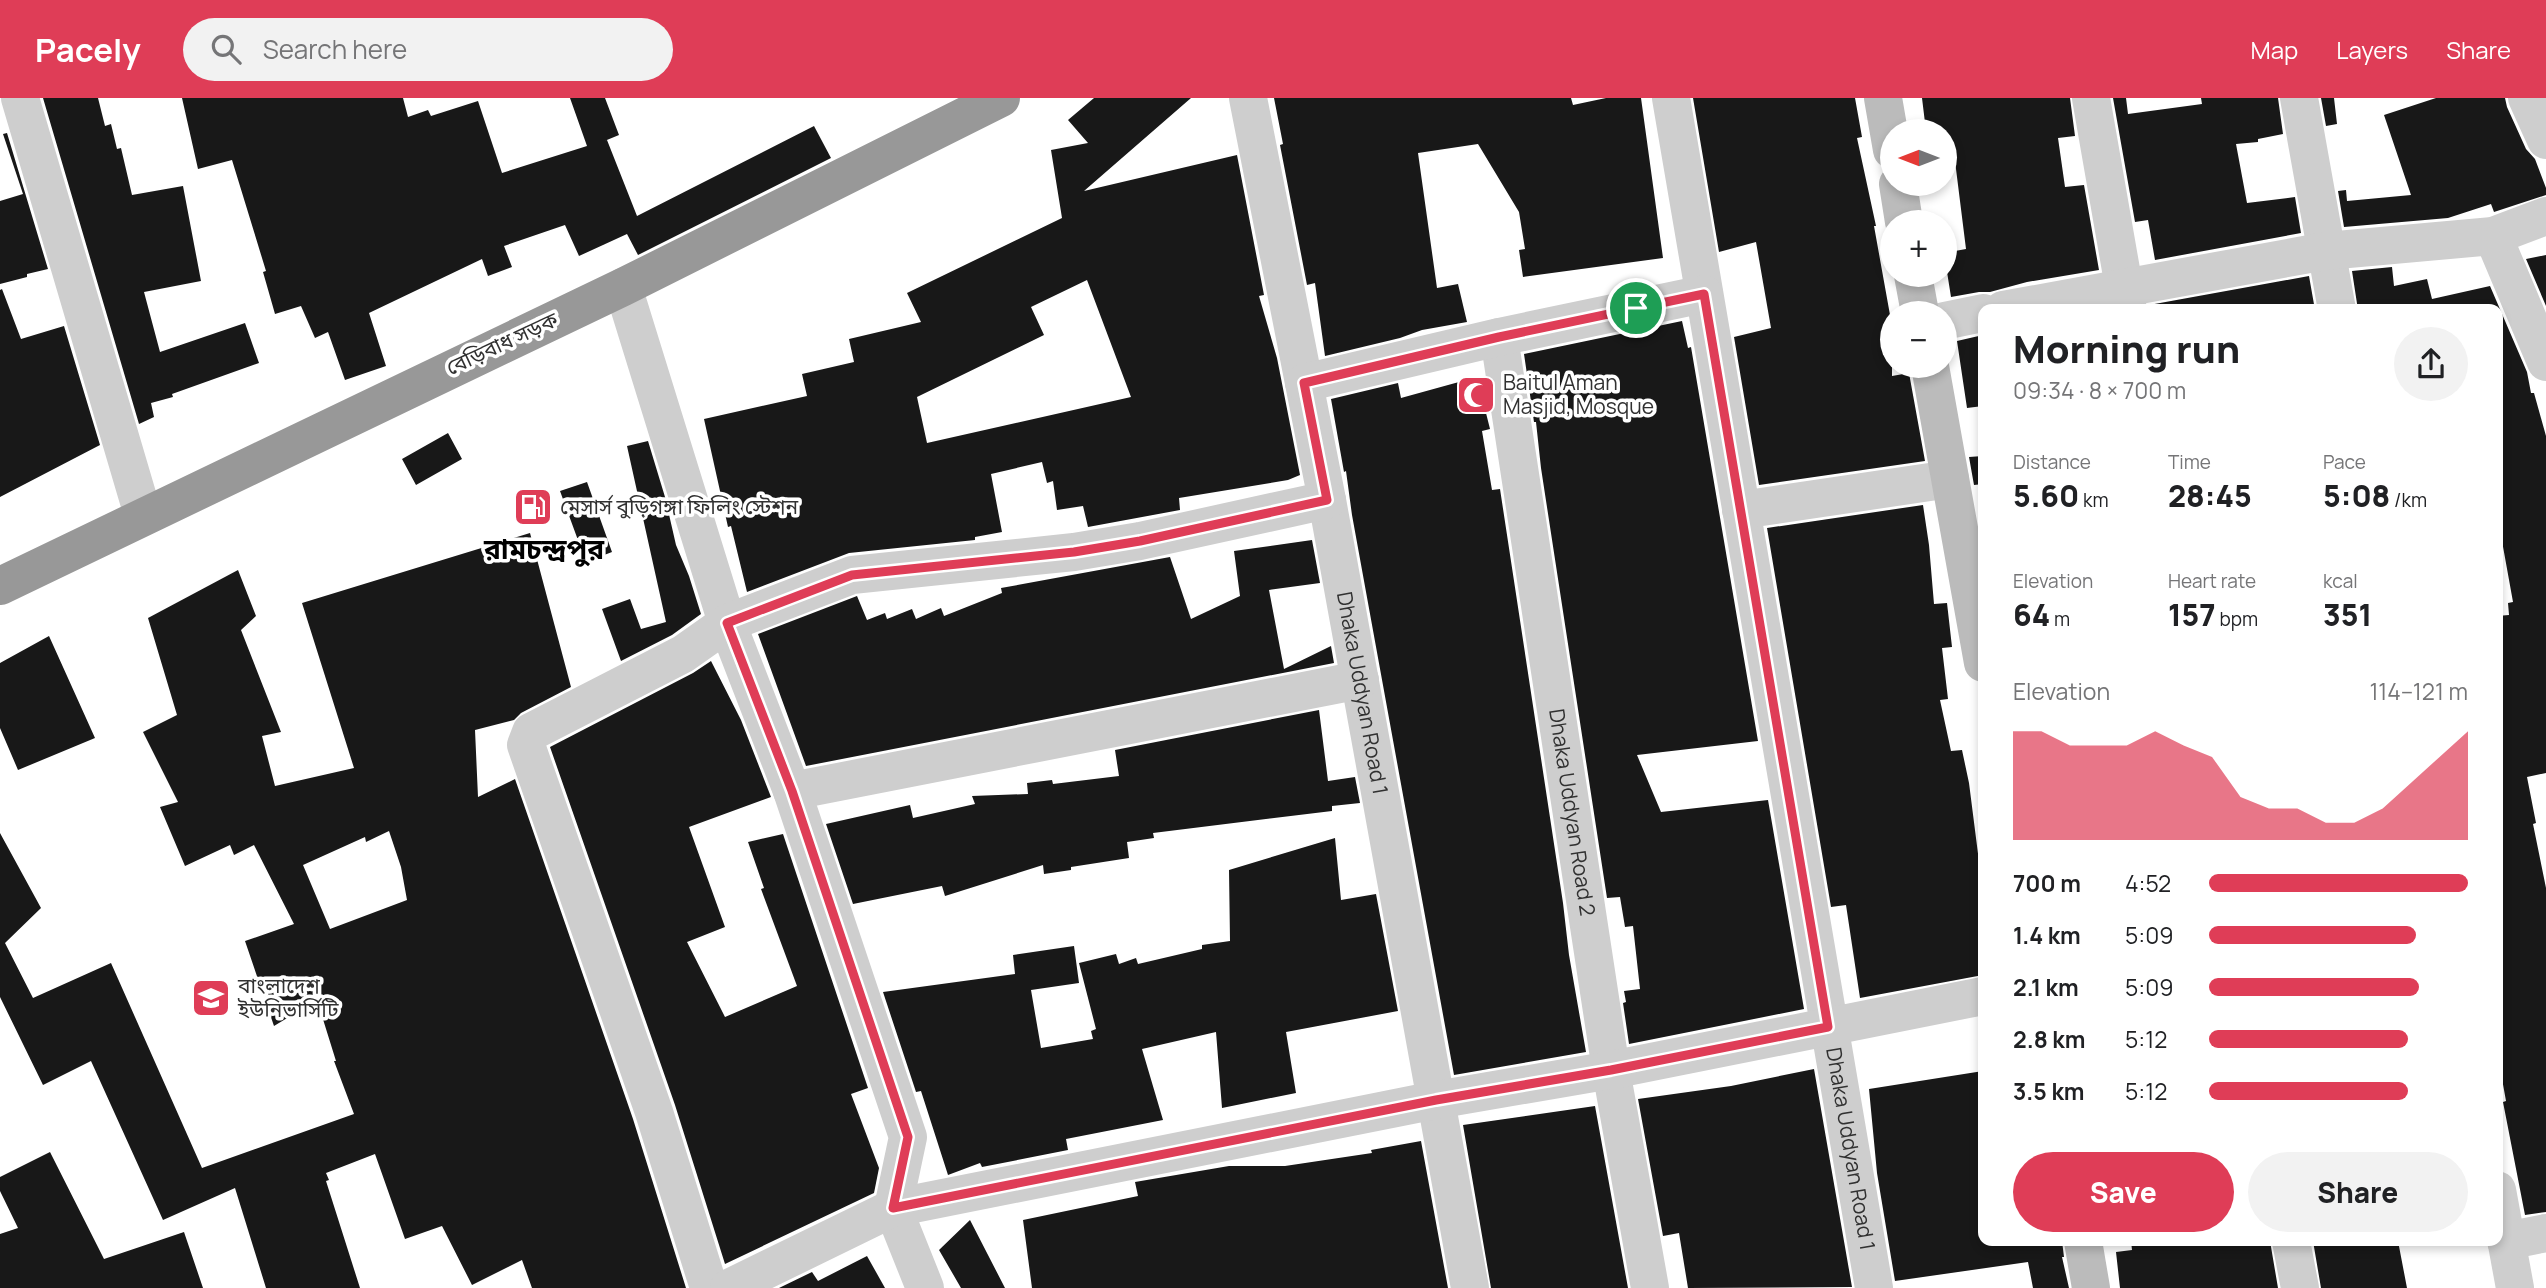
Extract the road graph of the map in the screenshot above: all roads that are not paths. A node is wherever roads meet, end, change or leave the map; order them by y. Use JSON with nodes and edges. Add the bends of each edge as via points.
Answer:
{"nodes":[{"id":1,"x":20,"y":98,"type":"edge"},
{"id":2,"x":1002,"y":98,"type":"edge"},
{"id":3,"x":1248,"y":98,"type":"edge"},
{"id":4,"x":1671,"y":98,"type":"edge"},
{"id":5,"x":1883,"y":98,"type":"edge"},
{"id":6,"x":2091,"y":98,"type":"edge"},
{"id":7,"x":2299,"y":98,"type":"edge"},
{"id":8,"x":1887,"y":119,"type":"edge"},
{"id":9,"x":2546,"y":216,"type":"edge"},
{"id":10,"x":2493,"y":236,"type":"junction"},
{"id":11,"x":2326,"y":251,"type":"junction"},
{"id":12,"x":623,"y":287,"type":"junction"},
{"id":13,"x":1704,"y":294,"type":"junction"},
{"id":14,"x":2126,"y":299,"type":"edge"},
{"id":15,"x":2070,"y":304,"type":"edge"},
{"id":16,"x":2336,"y":304,"type":"edge"},
{"id":17,"x":1978,"y":314,"type":"edge"},
{"id":18,"x":1957,"y":318,"type":"edge"},
{"id":19,"x":1499,"y":337,"type":"junction"},
{"id":20,"x":2546,"y":362,"type":"edge"},
{"id":21,"x":1932,"y":378,"type":"edge"},
{"id":22,"x":1304,"y":383,"type":"junction"},
{"id":23,"x":1950,"y":479,"type":"junction"},
{"id":24,"x":1327,"y":500,"type":"junction"},
{"id":25,"x":1741,"y":510,"type":"junction"},
{"id":26,"x":143,"y":515,"type":"junction"},
{"id":27,"x":0,"y":586,"type":"edge"},
{"id":28,"x":727,"y":623,"type":"junction"},
{"id":29,"x":1978,"y":635,"type":"edge"},
{"id":30,"x":1360,"y":680,"type":"junction"},
{"id":31,"x":792,"y":791,"type":"junction"},
{"id":32,"x":1978,"y":997,"type":"edge"},
{"id":33,"x":1828,"y":1027,"type":"junction"},
{"id":34,"x":1611,"y":1070,"type":"junction"},
{"id":35,"x":1436,"y":1100,"type":"junction"},
{"id":36,"x":893,"y":1208,"type":"junction"},
{"id":37,"x":2503,"y":1221,"type":"edge"},
{"id":38,"x":2546,"y":1233,"type":"edge"},
{"id":39,"x":2507,"y":1241,"type":"junction"},
{"id":40,"x":2084,"y":1246,"type":"edge"},
{"id":41,"x":2292,"y":1246,"type":"edge"},
{"id":42,"x":709,"y":1288,"type":"edge"},
{"id":43,"x":729,"y":1288,"type":"edge"},
{"id":44,"x":925,"y":1288,"type":"edge"},
{"id":45,"x":1470,"y":1288,"type":"edge"},
{"id":46,"x":1650,"y":1288,"type":"edge"},
{"id":47,"x":1874,"y":1288,"type":"edge"},
{"id":48,"x":2091,"y":1288,"type":"edge"},
{"id":49,"x":2300,"y":1288,"type":"edge"},
{"id":50,"x":2515,"y":1288,"type":"edge"}],
"edges":[{"from":1,"to":26,"type":"street"},
{"from":2,"to":12,"type":"highway","name":"বেড়িবাধ সড়ক"},
{"from":3,"to":22,"type":"street","name":"Dhaka Uddyan Road 1"},
{"from":4,"to":13,"type":"street","name":"Dhaka Uddyan Road 1"},
{"from":5,"to":8,"type":"street"},
{"from":6,"to":14,"type":"street"},
{"from":7,"to":11,"type":"street"},
{"from":9,"to":10,"type":"street"},
{"from":10,"to":11,"type":"street"},
{"from":10,"to":20,"type":"street"},
{"from":11,"to":14,"type":"street"},
{"from":11,"to":16,"type":"street"},
{"from":12,"to":26,"type":"highway","name":"বেড়িবাধ সড়ক"},
{"from":12,"to":28,"type":"street"},
{"from":13,"to":19,"type":"street"},
{"from":13,"to":25,"type":"street","name":"Dhaka Uddyan Road 1"},
{"from":14,"to":15,"type":"street"},
{"from":17,"to":18,"type":"street"},
{"from":19,"to":22,"type":"street"},
{"from":19,"to":34,"type":"street","name":"Dhaka Uddyan Road 2"},
{"from":21,"to":23,"type":"street"},
{"from":22,"to":24,"type":"street","name":"Dhaka Uddyan Road 1"},
{"from":23,"to":25,"type":"street"},
{"from":23,"to":29,"type":"street"},
{"from":24,"to":28,"type":"street","via":[[1074,552],[852,575]]},
{"from":24,"to":30,"type":"street","name":"Dhaka Uddyan Road 1"},
{"from":25,"to":33,"type":"street","name":"Dhaka Uddyan Road 1"},
{"from":26,"to":27,"type":"highway","name":"বেড়িবাধ সড়ক"},
{"from":28,"to":31,"type":"street"},
{"from":28,"to":42,"type":"street","via":[[683,654],[531,732],[526,745],[654,1112]]},
{"from":30,"to":31,"type":"street"},
{"from":30,"to":35,"type":"street","name":"Dhaka Uddyan Road 1"},
{"from":31,"to":36,"type":"street","via":[[908,1137]]},
{"from":32,"to":33,"type":"street"},
{"from":33,"to":34,"type":"street"},
{"from":33,"to":47,"type":"street","name":"Dhaka Uddyan Road 1"},
{"from":34,"to":35,"type":"street"},
{"from":34,"to":46,"type":"street","name":"Dhaka Uddyan Road 2"},
{"from":35,"to":36,"type":"street"},
{"from":35,"to":45,"type":"street","name":"Dhaka Uddyan Road 1"},
{"from":36,"to":43,"type":"street"},
{"from":36,"to":44,"type":"street"},
{"from":37,"to":39,"type":"street"},
{"from":38,"to":39,"type":"street"},
{"from":39,"to":50,"type":"street"},
{"from":40,"to":48,"type":"street"},
{"from":41,"to":49,"type":"street"}]}
